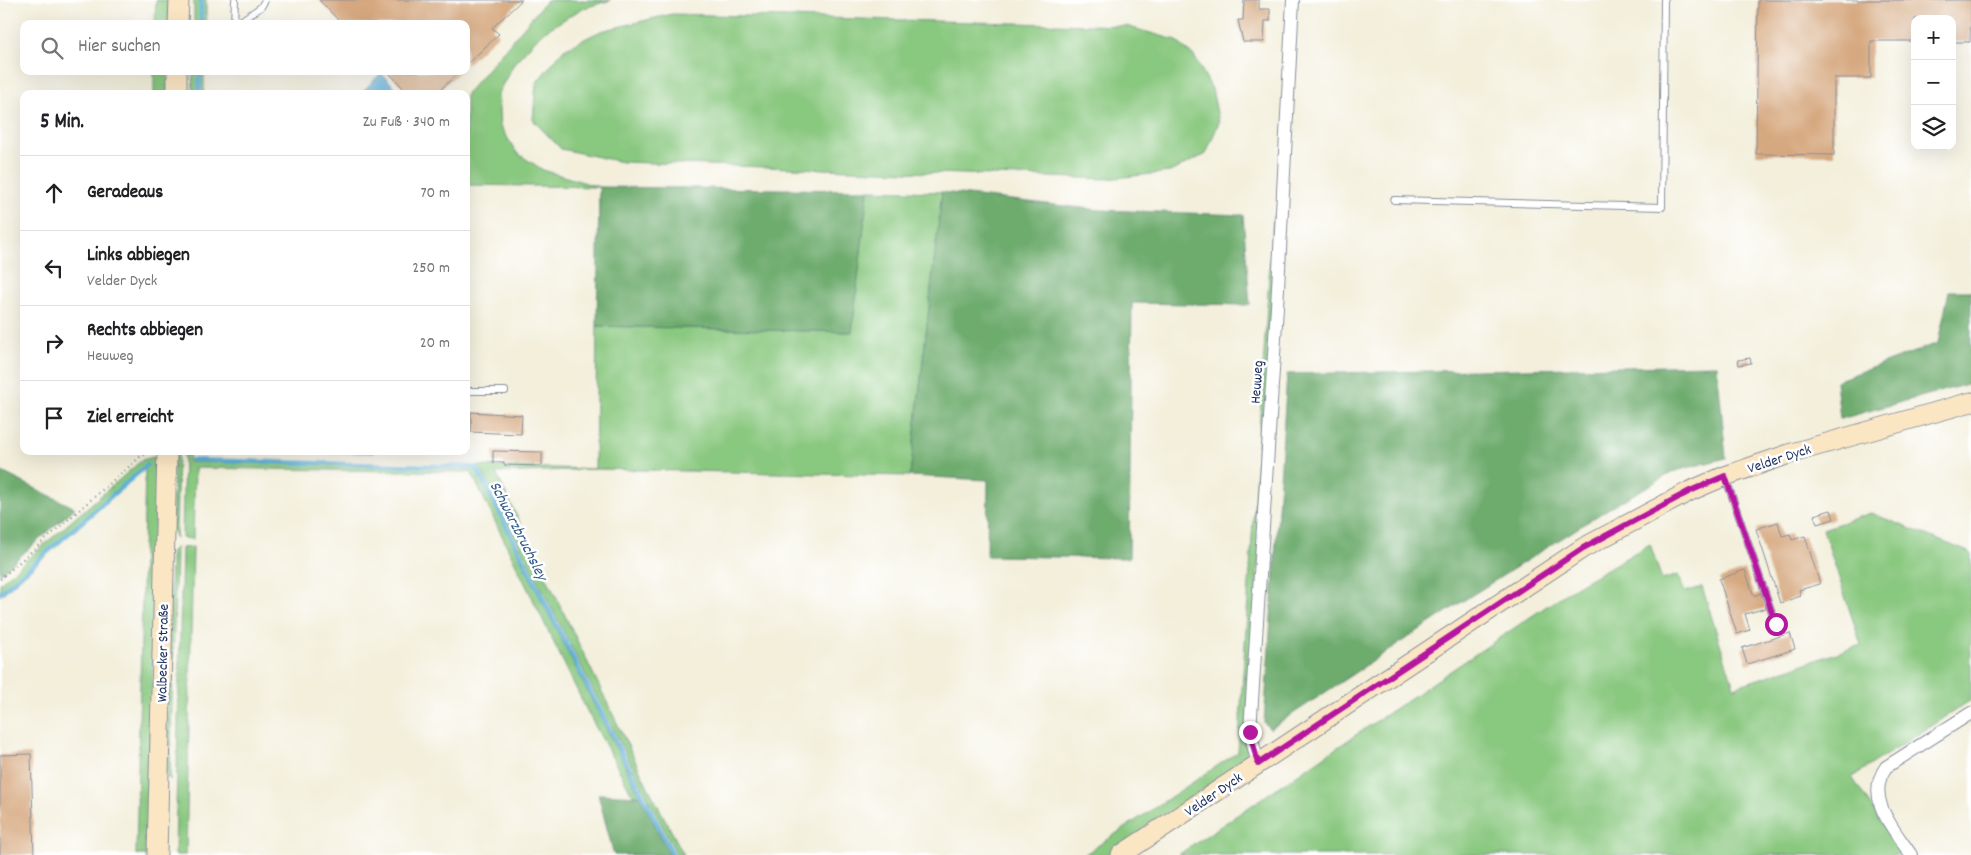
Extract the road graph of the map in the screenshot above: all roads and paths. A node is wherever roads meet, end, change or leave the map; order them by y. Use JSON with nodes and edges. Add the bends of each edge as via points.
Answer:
{"nodes":[{"id":1,"x":179,"y":0,"type":"edge"},
{"id":2,"x":234,"y":0,"type":"edge"},
{"id":3,"x":264,"y":0,"type":"edge"},
{"id":4,"x":1294,"y":0,"type":"edge"},
{"id":5,"x":1664,"y":0,"type":"edge"},
{"id":6,"x":178,"y":20,"type":"edge"},
{"id":7,"x":235,"y":20,"type":"edge"},
{"id":8,"x":241,"y":20,"type":"edge"},
{"id":9,"x":177,"y":75,"type":"edge"},
{"id":10,"x":177,"y":90,"type":"edge"},
{"id":11,"x":1394,"y":200,"type":"dead end"},
{"id":12,"x":505,"y":391,"type":"dead end"},
{"id":13,"x":470,"y":392,"type":"edge"},
{"id":14,"x":1971,"y":402,"type":"edge"},
{"id":15,"x":144,"y":455,"type":"edge"},
{"id":16,"x":167,"y":455,"type":"edge"},
{"id":17,"x":1725,"y":476,"type":"junction"},
{"id":18,"x":0,"y":579,"type":"edge"},
{"id":19,"x":1776,"y":624,"type":"dead end"},
{"id":20,"x":1971,"y":713,"type":"edge"},
{"id":21,"x":1258,"y":764,"type":"junction"},
{"id":22,"x":1130,"y":852,"type":"edge"},
{"id":23,"x":156,"y":855,"type":"edge"},
{"id":24,"x":1910,"y":855,"type":"edge"}],
"edges":[{"from":1,"to":6,"type":"main road"},
{"from":2,"to":7,"type":"lane"},
{"from":3,"to":8,"type":"lane","via":[[261,7]]},
{"from":4,"to":21,"type":"street","name":"Heuweg","via":[[1250,732]]},
{"from":5,"to":11,"type":"lane","via":[[1662,207]]},
{"from":9,"to":10,"type":"main road"},
{"from":12,"to":13,"type":"lane"},
{"from":14,"to":17,"type":"main road","name":"Velder Dyck"},
{"from":15,"to":18,"type":"path"},
{"from":16,"to":23,"type":"main road","name":"Walbecker Straße"},
{"from":17,"to":19,"type":"lane"},
{"from":17,"to":21,"type":"main road","name":"Velder Dyck","via":[[1583,548]]},
{"from":20,"to":24,"type":"street","via":[[1886,767],[1880,776],[1877,797],[1883,813]]},
{"from":21,"to":22,"type":"main road","name":"Velder Dyck"}]}
